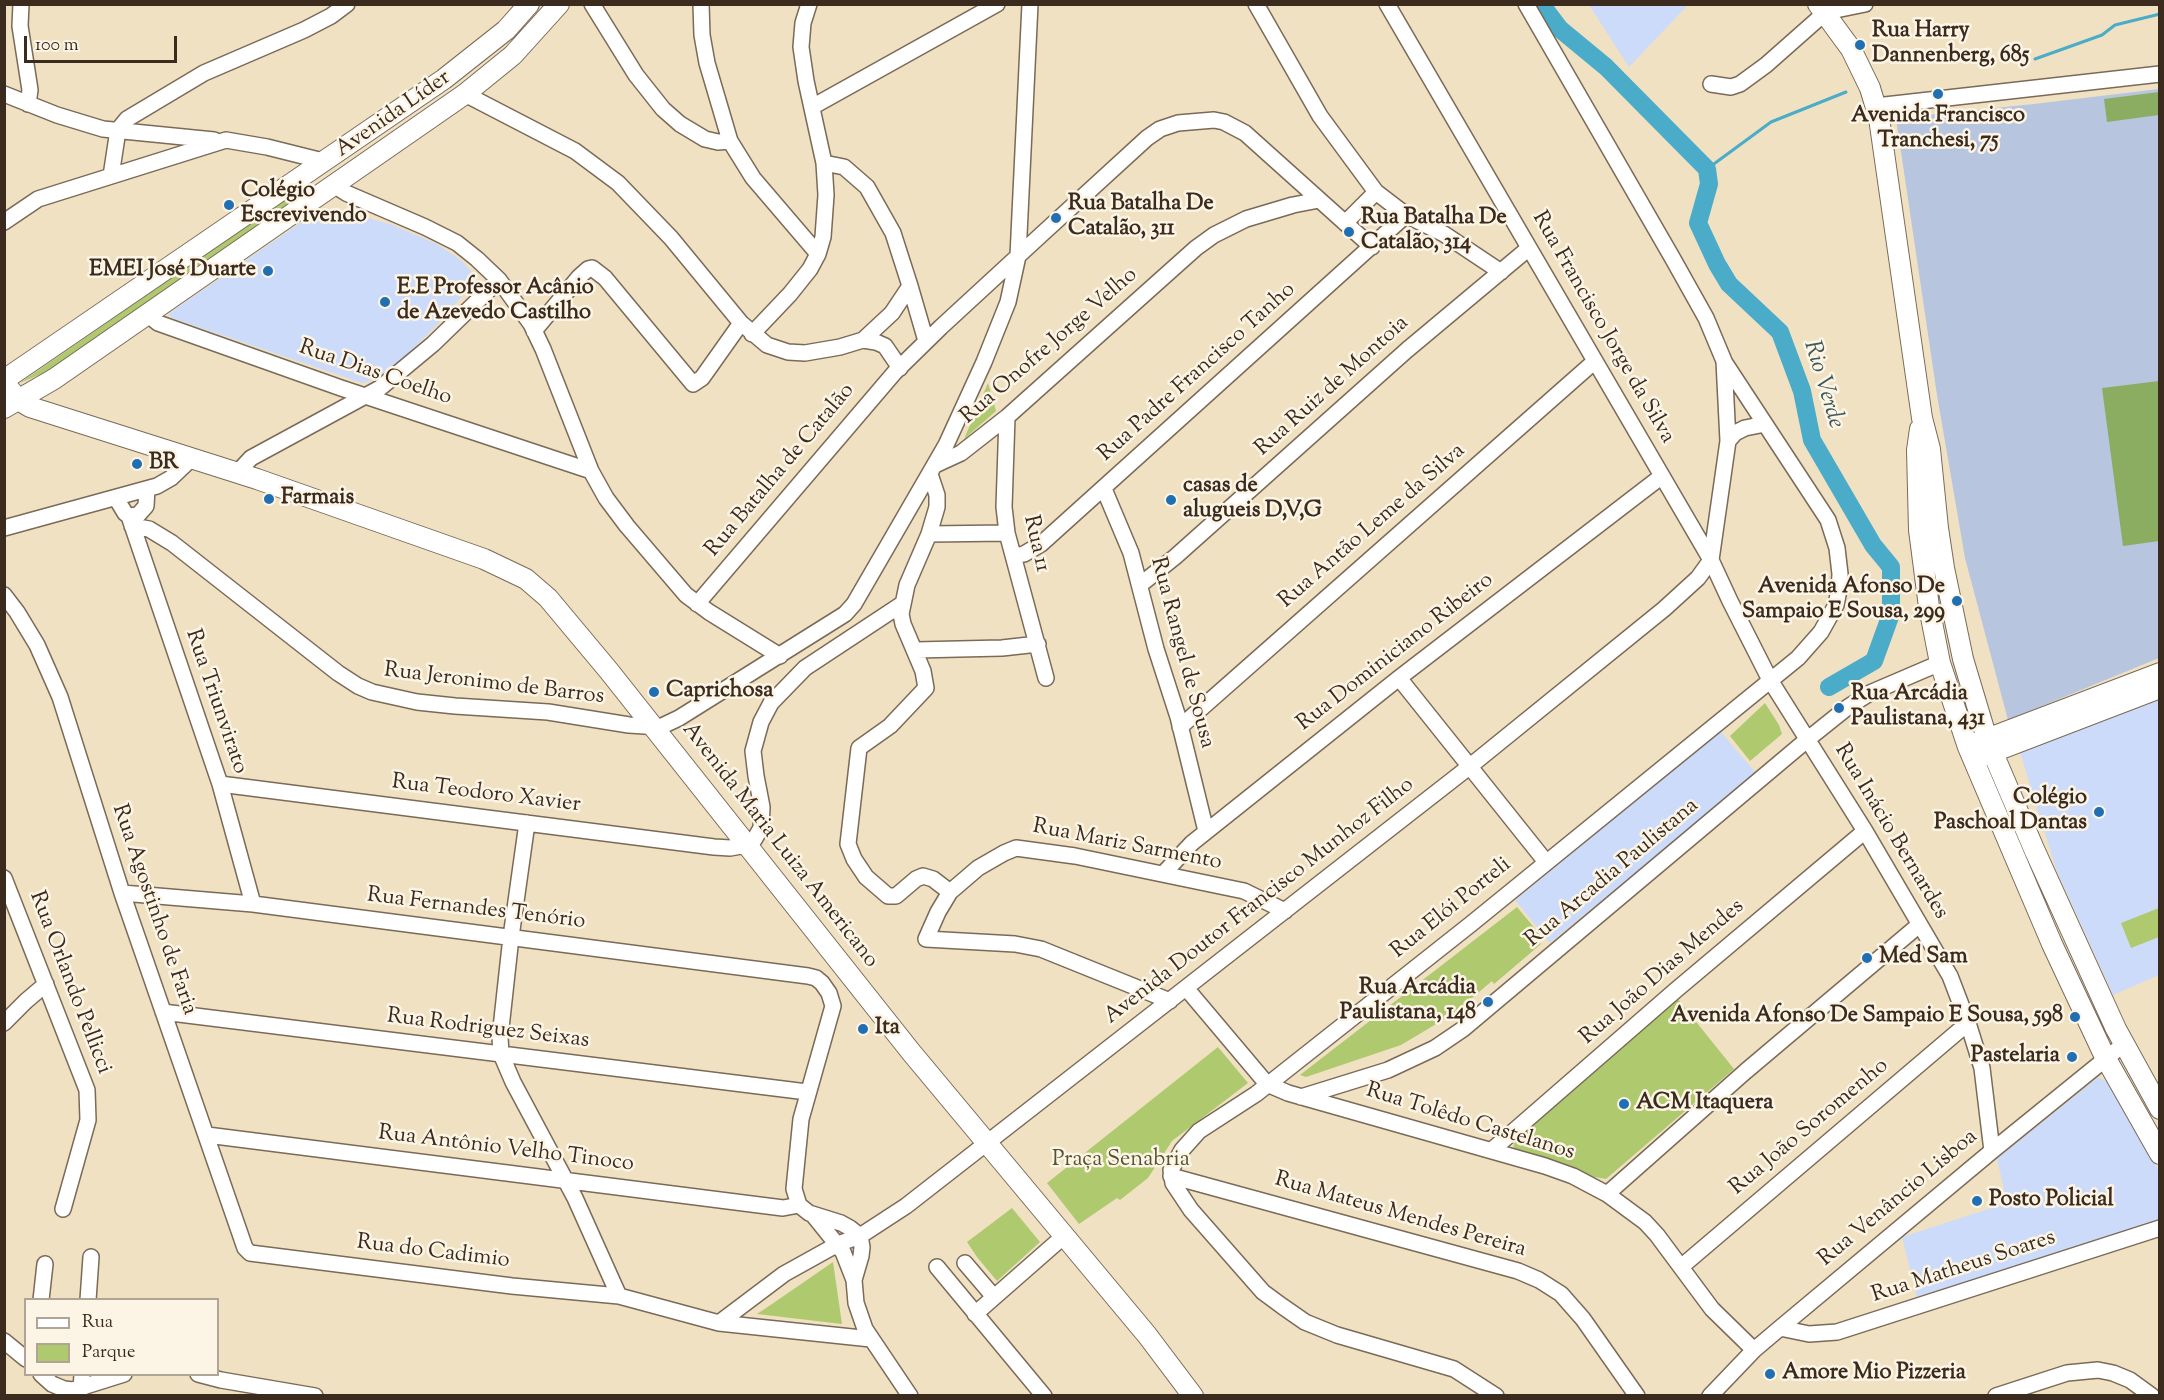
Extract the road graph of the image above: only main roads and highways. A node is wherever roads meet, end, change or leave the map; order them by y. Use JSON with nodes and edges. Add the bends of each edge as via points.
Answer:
{"nodes":[{"id":1,"x":529,"y":4,"type":"edge"},
{"id":2,"x":559,"y":4,"type":"edge"},
{"id":3,"x":1822,"y":8,"type":"edge"},
{"id":4,"x":417,"y":98,"type":"junction"},
{"id":5,"x":335,"y":186,"type":"junction"},
{"id":6,"x":4,"y":382,"type":"edge"},
{"id":7,"x":12,"y":404,"type":"edge"},
{"id":8,"x":1928,"y":529,"type":"junction"},
{"id":9,"x":2160,"y":673,"type":"edge"},
{"id":10,"x":2160,"y":688,"type":"edge"},
{"id":11,"x":1989,"y":745,"type":"junction"},
{"id":12,"x":1970,"y":753,"type":"junction"},
{"id":13,"x":2160,"y":1109,"type":"edge"},
{"id":14,"x":2160,"y":1154,"type":"edge"},
{"id":15,"x":1193,"y":1395,"type":"edge"}],
"edges":[{"from":1,"to":4,"type":"main road","name":"Avenida Líder","via":[[506,30]]},
{"from":2,"to":5,"type":"main road","name":"Avenida Líder","via":[[513,55]]},
{"from":3,"to":8,"type":"main road","via":[[1851,49],[1879,118],[1922,418],[1917,450]]},
{"from":4,"to":5,"type":"main road","via":[[404,114],[340,161],[333,174]]},
{"from":4,"to":6,"type":"main road","name":"Avenida Líder"},
{"from":5,"to":7,"type":"main road","name":"Avenida Líder"},
{"from":6,"to":7,"type":"main road"},
{"from":7,"to":15,"type":"main road","name":"Avenida Maria Luiza Americano","via":[[237,473],[484,559],[526,579],[548,598],[653,726],[986,1144]]},
{"from":8,"to":11,"type":"main road"},
{"from":8,"to":12,"type":"main road","via":[[1929,607],[1940,663]]},
{"from":9,"to":11,"type":"main road"},
{"from":10,"to":11,"type":"main road"},
{"from":11,"to":12,"type":"main road"},
{"from":11,"to":13,"type":"main road","via":[[2124,1044]]},
{"from":12,"to":14,"type":"main road","via":[[2105,1057]]}]}
